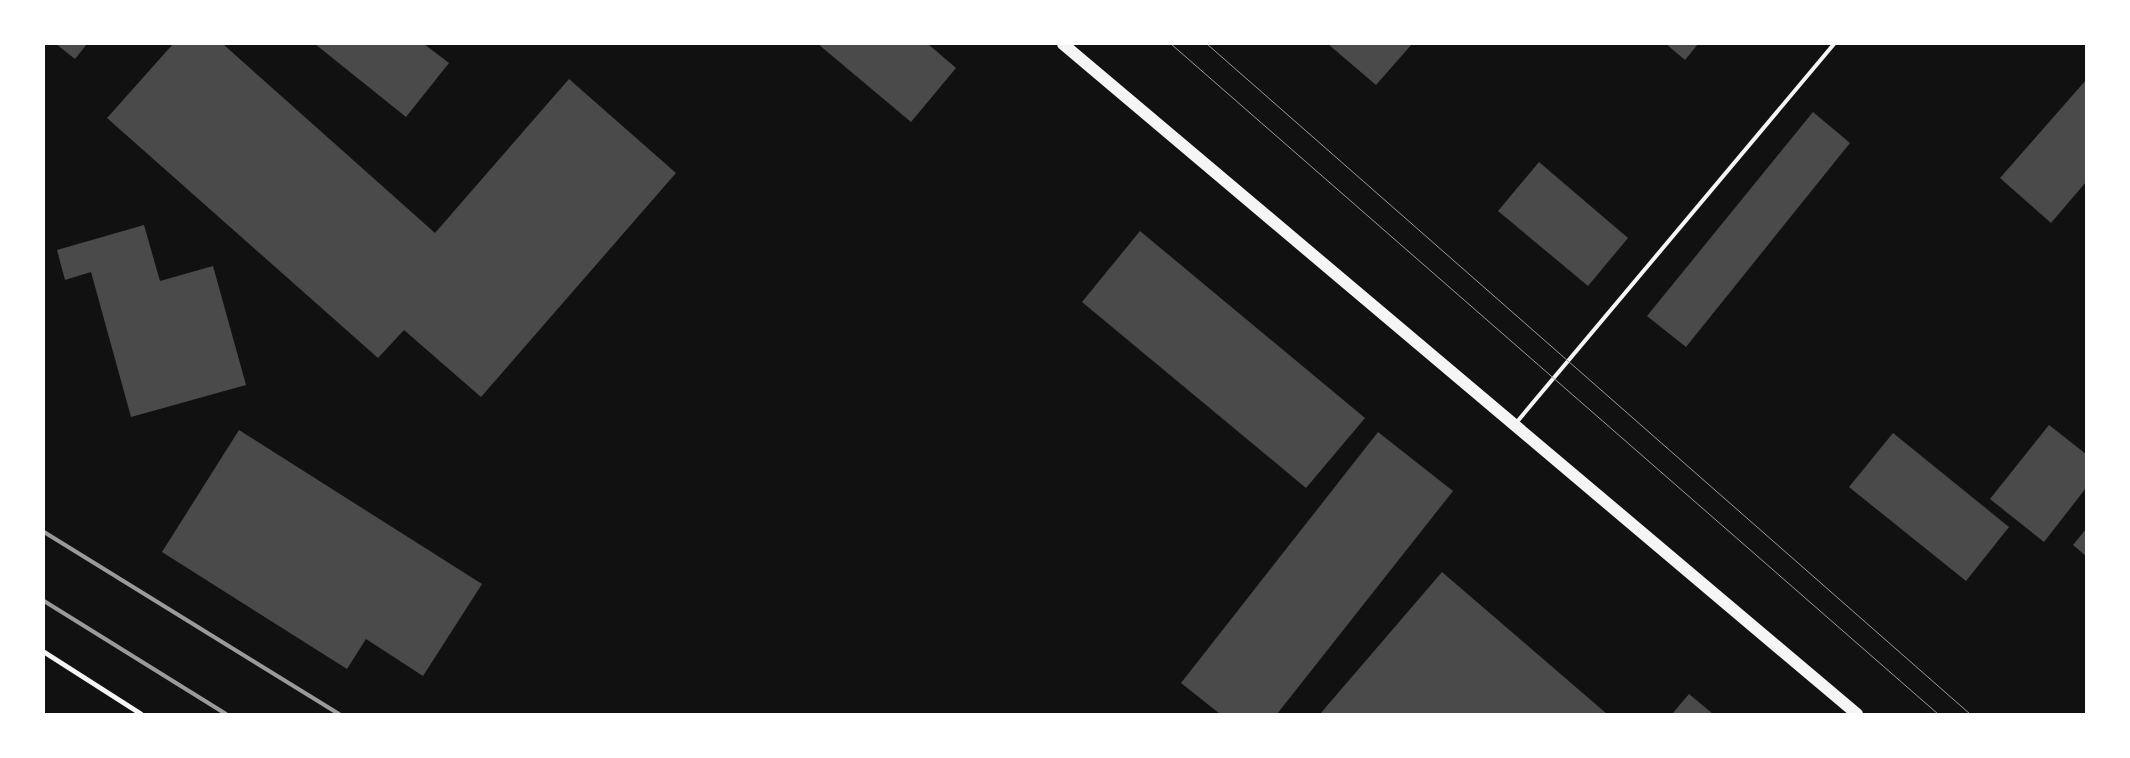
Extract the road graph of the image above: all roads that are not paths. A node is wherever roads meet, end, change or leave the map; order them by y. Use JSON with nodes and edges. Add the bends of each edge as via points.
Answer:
{"nodes":[{"id":1,"x":1063,"y":44,"type":"edge"},
{"id":2,"x":1834,"y":44,"type":"edge"},
{"id":3,"x":1515,"y":425,"type":"junction"},
{"id":4,"x":44,"y":652,"type":"edge"},
{"id":5,"x":141,"y":714,"type":"edge"},
{"id":6,"x":1857,"y":714,"type":"edge"}],
"edges":[{"from":1,"to":3,"type":"main road"},
{"from":2,"to":3,"type":"lane"},
{"from":3,"to":6,"type":"main road"},
{"from":4,"to":5,"type":"street"}]}
